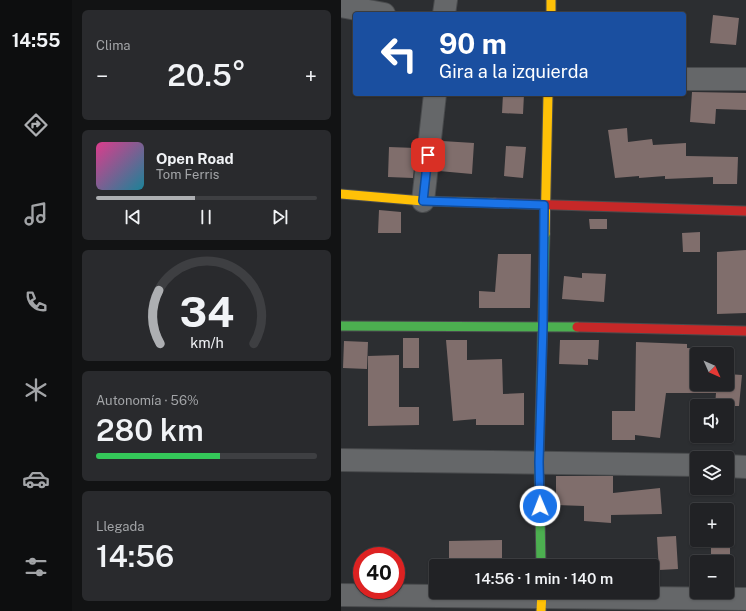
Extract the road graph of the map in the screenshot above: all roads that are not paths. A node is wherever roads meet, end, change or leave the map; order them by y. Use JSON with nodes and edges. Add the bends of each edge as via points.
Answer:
{"nodes":[{"id":1,"x":446,"y":0,"type":"edge"},
{"id":2,"x":551,"y":0,"type":"edge"},
{"id":3,"x":341,"y":6,"type":"edge"},
{"id":4,"x":373,"y":12,"type":"edge"},
{"id":5,"x":444,"y":12,"type":"edge"},
{"id":6,"x":551,"y":12,"type":"edge"},
{"id":7,"x":686,"y":79,"type":"edge"},
{"id":8,"x":746,"y":79,"type":"edge"},
{"id":9,"x":435,"y":96,"type":"edge"},
{"id":10,"x":548,"y":96,"type":"edge"},
{"id":11,"x":341,"y":194,"type":"edge"},
{"id":12,"x":423,"y":201,"type":"junction"},
{"id":13,"x":544,"y":205,"type":"junction"},
{"id":14,"x":746,"y":211,"type":"edge"},
{"id":15,"x":341,"y":326,"type":"edge"},
{"id":16,"x":543,"y":326,"type":"junction"},
{"id":17,"x":746,"y":331,"type":"edge"},
{"id":18,"x":341,"y":460,"type":"edge"},
{"id":19,"x":539,"y":462,"type":"junction"},
{"id":20,"x":690,"y":465,"type":"edge"},
{"id":21,"x":734,"y":466,"type":"edge"},
{"id":22,"x":746,"y":467,"type":"edge"},
{"id":23,"x":541,"y":559,"type":"edge"},
{"id":24,"x":341,"y":595,"type":"edge"},
{"id":25,"x":746,"y":599,"type":"edge"},
{"id":26,"x":542,"y":600,"type":"edge"}],
"edges":[{"from":1,"to":5,"type":"street"},
{"from":2,"to":6,"type":"street"},
{"from":3,"to":4,"type":"street"},
{"from":7,"to":8,"type":"street"},
{"from":9,"to":12,"type":"street"},
{"from":10,"to":13,"type":"street"},
{"from":11,"to":12,"type":"street"},
{"from":12,"to":13,"type":"street"},
{"from":13,"to":14,"type":"street"},
{"from":13,"to":16,"type":"street"},
{"from":15,"to":16,"type":"street"},
{"from":16,"to":17,"type":"street"},
{"from":16,"to":19,"type":"street"},
{"from":18,"to":19,"type":"street"},
{"from":19,"to":20,"type":"street"},
{"from":19,"to":23,"type":"street"},
{"from":21,"to":22,"type":"street"},
{"from":24,"to":26,"type":"street"},
{"from":25,"to":26,"type":"street"}]}
